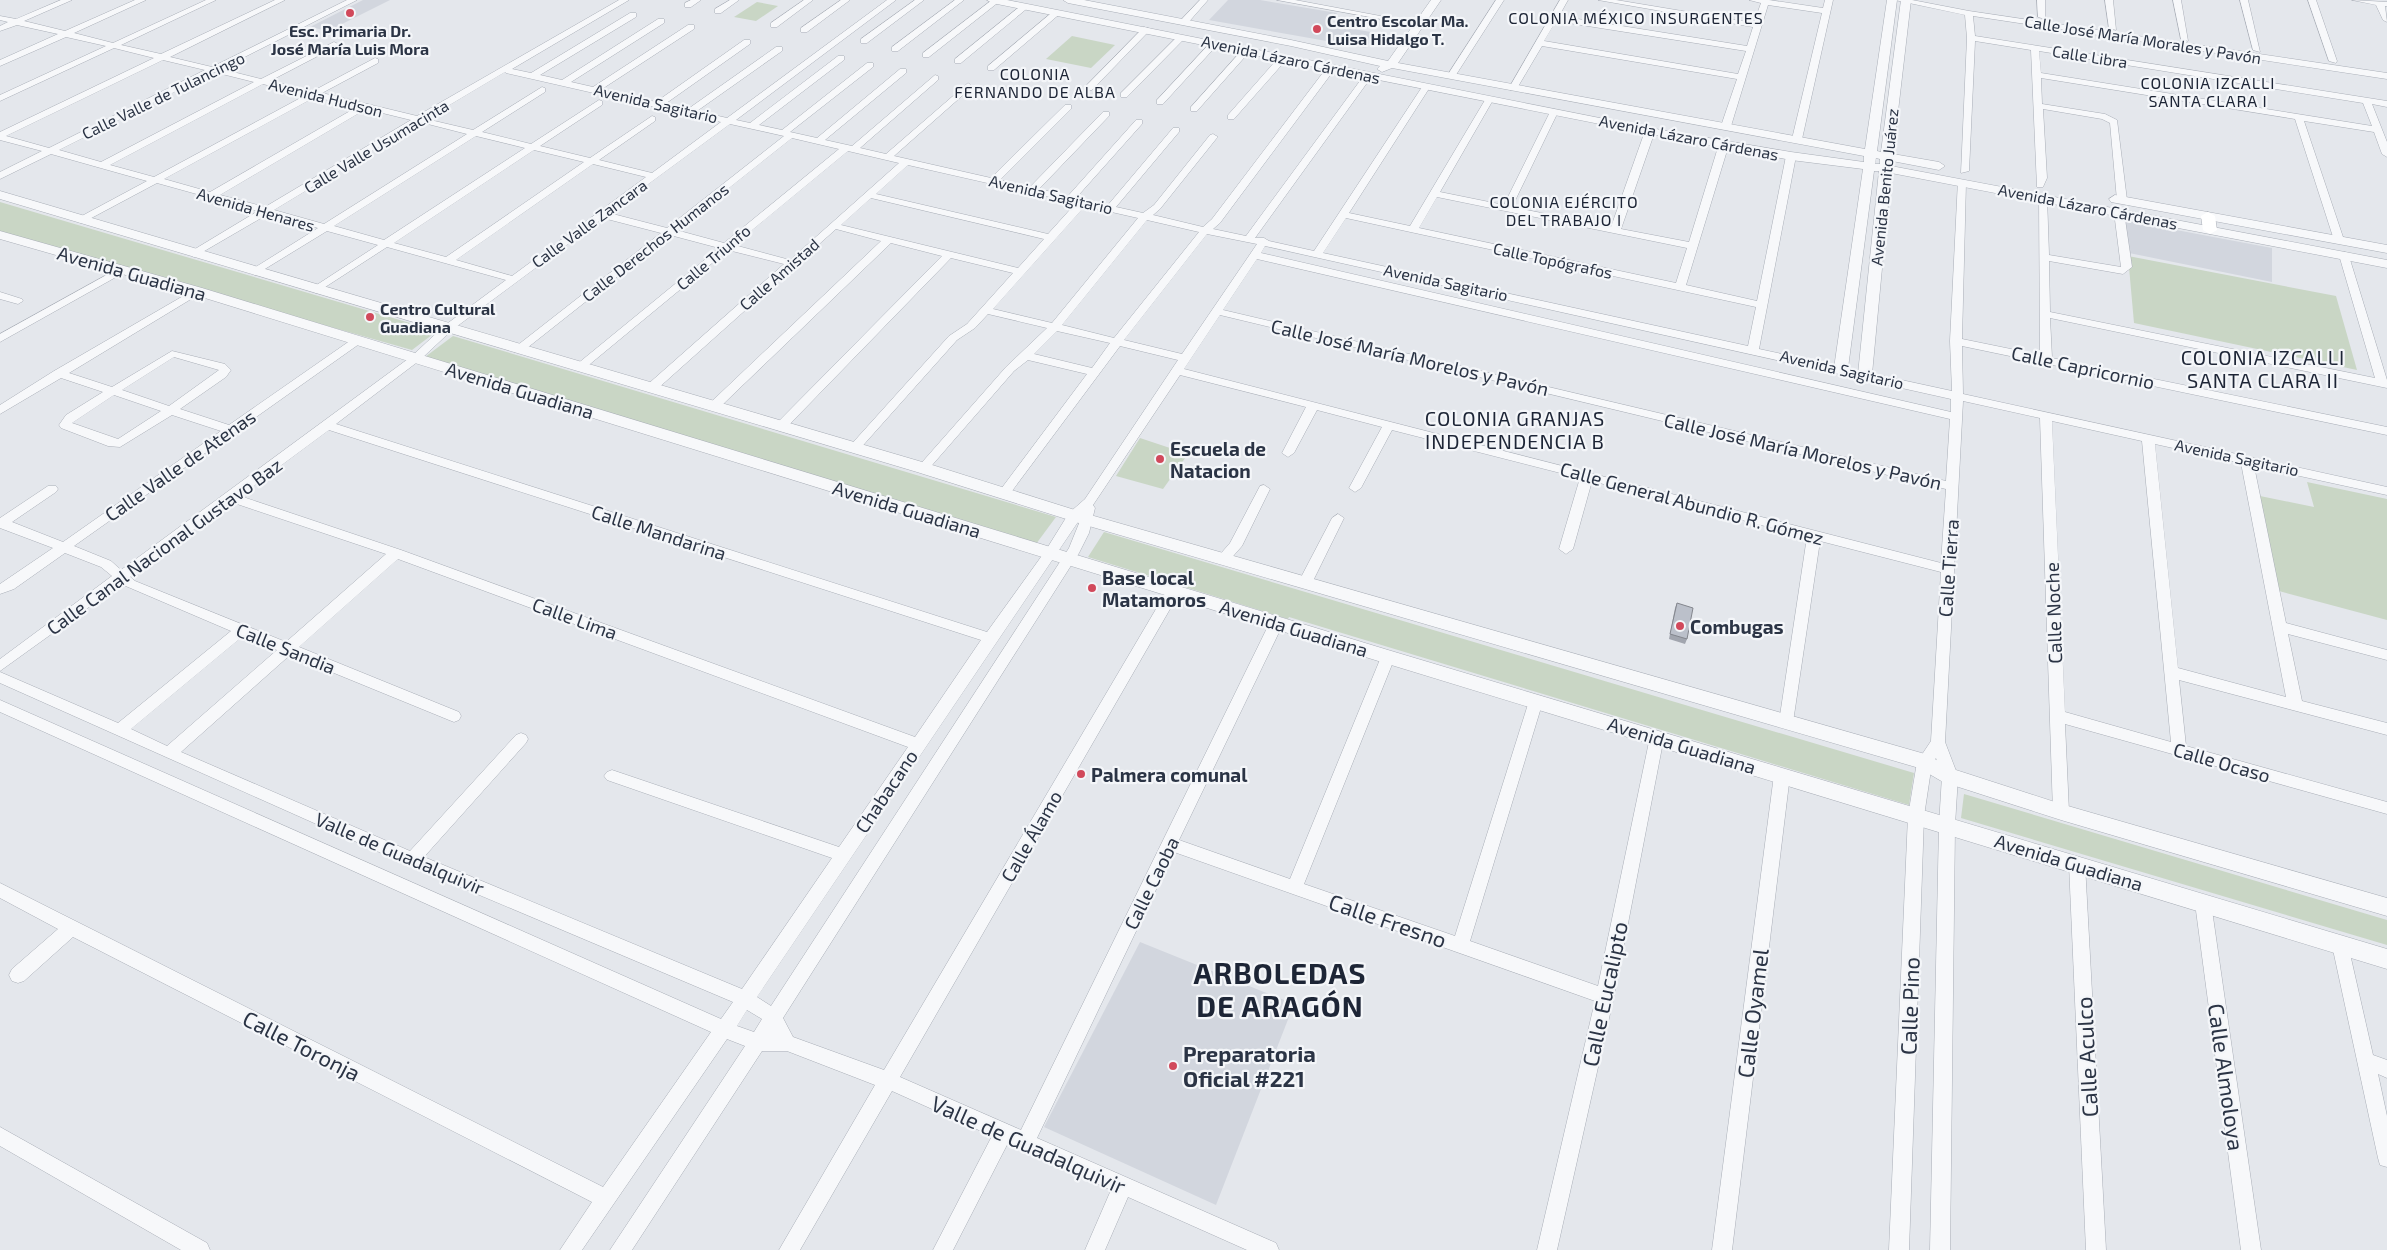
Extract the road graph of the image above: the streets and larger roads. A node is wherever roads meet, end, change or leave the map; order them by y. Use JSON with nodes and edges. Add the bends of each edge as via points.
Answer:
{"nodes":[{"id":1,"x":68,"y":0,"type":"edge"},
{"id":2,"x":142,"y":0,"type":"edge"},
{"id":3,"x":212,"y":0,"type":"edge"},
{"id":4,"x":281,"y":0,"type":"edge"},
{"id":5,"x":352,"y":0,"type":"edge"},
{"id":6,"x":625,"y":0,"type":"edge"},
{"id":7,"x":697,"y":0,"type":"edge"},
{"id":8,"x":735,"y":0,"type":"edge"},
{"id":9,"x":809,"y":0,"type":"edge"},
{"id":10,"x":846,"y":0,"type":"edge"},
{"id":11,"x":892,"y":0,"type":"edge"},
{"id":12,"x":920,"y":0,"type":"edge"},
{"id":13,"x":960,"y":0,"type":"edge"},
{"id":14,"x":994,"y":0,"type":"edge"},
{"id":15,"x":1068,"y":0,"type":"edge"},
{"id":16,"x":1204,"y":0,"type":"edge"},
{"id":17,"x":1281,"y":0,"type":"edge"},
{"id":18,"x":1436,"y":0,"type":"edge"},
{"id":19,"x":1500,"y":0,"type":"edge"},
{"id":20,"x":1564,"y":0,"type":"edge"},
{"id":21,"x":1602,"y":0,"type":"edge"},
{"id":22,"x":1753,"y":0,"type":"edge"},
{"id":23,"x":1829,"y":0,"type":"edge"},
{"id":24,"x":1892,"y":0,"type":"edge"},
{"id":25,"x":1932,"y":0,"type":"edge"},
{"id":26,"x":2042,"y":0,"type":"edge"},
{"id":27,"x":2109,"y":0,"type":"edge"},
{"id":28,"x":2177,"y":0,"type":"edge"},
{"id":29,"x":2244,"y":0,"type":"edge"},
{"id":30,"x":2312,"y":0,"type":"edge"},
{"id":31,"x":2356,"y":0,"type":"edge"},
{"id":32,"x":1904,"y":1,"type":"edge"},
{"id":33,"x":1765,"y":2,"type":"junction"},
{"id":34,"x":2382,"y":3,"type":"edge"},
{"id":35,"x":688,"y":5,"type":"dead end"},
{"id":36,"x":1026,"y":6,"type":"junction"},
{"id":37,"x":718,"y":11,"type":"dead end"},
{"id":38,"x":1826,"y":11,"type":"junction"},
{"id":39,"x":1058,"y":12,"type":"junction"},
{"id":40,"x":1969,"y":13,"type":"junction"},
{"id":41,"x":633,"y":15,"type":"dead end"},
{"id":42,"x":2042,"y":17,"type":"junction"},
{"id":43,"x":0,"y":18,"type":"edge"},
{"id":44,"x":1554,"y":18,"type":"junction"},
{"id":45,"x":2387,"y":20,"type":"edge"},
{"id":46,"x":661,"y":21,"type":"dead end"},
{"id":47,"x":17,"y":22,"type":"junction"},
{"id":48,"x":1184,"y":22,"type":"junction"},
{"id":49,"x":774,"y":24,"type":"dead end"},
{"id":50,"x":1419,"y":24,"type":"junction"},
{"id":51,"x":1759,"y":26,"type":"junction"},
{"id":52,"x":691,"y":28,"type":"dead end"},
{"id":53,"x":2113,"y":28,"type":"junction"},
{"id":54,"x":0,"y":29,"type":"edge"},
{"id":55,"x":1147,"y":29,"type":"junction"},
{"id":56,"x":804,"y":30,"type":"dead end"},
{"id":57,"x":65,"y":34,"type":"junction"},
{"id":58,"x":1182,"y":37,"type":"junction"},
{"id":59,"x":1971,"y":38,"type":"junction"},
{"id":60,"x":2185,"y":39,"type":"junction"},
{"id":61,"x":864,"y":41,"type":"dead end"},
{"id":62,"x":747,"y":42,"type":"dead end"},
{"id":63,"x":1540,"y":43,"type":"junction"},
{"id":64,"x":334,"y":44,"type":"dead end"},
{"id":65,"x":1215,"y":44,"type":"junction"},
{"id":66,"x":113,"y":45,"type":"junction"},
{"id":67,"x":895,"y":48,"type":"dead end"},
{"id":68,"x":2036,"y":48,"type":"junction"},
{"id":69,"x":779,"y":49,"type":"dead end"},
{"id":70,"x":1247,"y":50,"type":"junction"},
{"id":71,"x":1751,"y":50,"type":"junction"},
{"id":72,"x":2257,"y":50,"type":"junction"},
{"id":73,"x":926,"y":55,"type":"dead end"},
{"id":74,"x":162,"y":57,"type":"junction"},
{"id":75,"x":841,"y":58,"type":"dead end"},
{"id":76,"x":1282,"y":58,"type":"junction"},
{"id":77,"x":375,"y":61,"type":"dead end"},
{"id":78,"x":958,"y":61,"type":"dead end"},
{"id":79,"x":2332,"y":61,"type":"junction"},
{"id":80,"x":0,"y":63,"type":"edge"},
{"id":81,"x":870,"y":65,"type":"dead end"},
{"id":82,"x":1391,"y":65,"type":"junction"},
{"id":83,"x":991,"y":68,"type":"dead end"},
{"id":84,"x":1331,"y":68,"type":"junction"},
{"id":85,"x":213,"y":70,"type":"junction"},
{"id":86,"x":506,"y":70,"type":"junction"},
{"id":87,"x":2387,"y":70,"type":"edge"},
{"id":88,"x":903,"y":71,"type":"dead end"},
{"id":89,"x":2038,"y":75,"type":"junction"},
{"id":90,"x":534,"y":76,"type":"junction"},
{"id":91,"x":1368,"y":76,"type":"junction"},
{"id":92,"x":1451,"y":76,"type":"junction"},
{"id":93,"x":2387,"y":76,"type":"edge"},
{"id":94,"x":1743,"y":77,"type":"junction"},
{"id":95,"x":935,"y":78,"type":"dead end"},
{"id":96,"x":262,"y":81,"type":"junction"},
{"id":97,"x":564,"y":83,"type":"junction"},
{"id":98,"x":968,"y":86,"type":"dead end"},
{"id":99,"x":1426,"y":87,"type":"junction"},
{"id":100,"x":1089,"y":88,"type":"dead end"},
{"id":101,"x":1513,"y":88,"type":"junction"},
{"id":102,"x":542,"y":90,"type":"dead end"},
{"id":103,"x":595,"y":90,"type":"junction"},
{"id":104,"x":314,"y":94,"type":"junction"},
{"id":105,"x":1124,"y":95,"type":"dead end"},
{"id":106,"x":0,"y":98,"type":"edge"},
{"id":107,"x":1490,"y":100,"type":"junction"},
{"id":108,"x":2366,"y":100,"type":"junction"},
{"id":109,"x":1160,"y":102,"type":"dead end"},
{"id":110,"x":599,"y":103,"type":"dead end"},
{"id":111,"x":660,"y":103,"type":"junction"},
{"id":112,"x":2387,"y":104,"type":"edge"},
{"id":113,"x":366,"y":106,"type":"junction"},
{"id":114,"x":2039,"y":106,"type":"junction"},
{"id":115,"x":1068,"y":107,"type":"dead end"},
{"id":116,"x":1194,"y":109,"type":"dead end"},
{"id":117,"x":691,"y":110,"type":"junction"},
{"id":118,"x":1554,"y":112,"type":"junction"},
{"id":119,"x":1106,"y":114,"type":"dead end"},
{"id":120,"x":1231,"y":117,"type":"dead end"},
{"id":121,"x":2299,"y":118,"type":"junction"},
{"id":122,"x":652,"y":119,"type":"dead end"},
{"id":123,"x":420,"y":120,"type":"junction"},
{"id":124,"x":729,"y":120,"type":"junction"},
{"id":125,"x":1139,"y":122,"type":"dead end"},
{"id":126,"x":752,"y":126,"type":"junction"},
{"id":127,"x":1726,"y":126,"type":"junction"},
{"id":128,"x":1176,"y":130,"type":"dead end"},
{"id":129,"x":2378,"y":130,"type":"junction"},
{"id":130,"x":1650,"y":131,"type":"junction"},
{"id":131,"x":474,"y":133,"type":"junction"},
{"id":132,"x":788,"y":134,"type":"junction"},
{"id":133,"x":0,"y":136,"type":"edge"},
{"id":134,"x":1212,"y":137,"type":"dead end"},
{"id":135,"x":1797,"y":139,"type":"junction"},
{"id":136,"x":819,"y":141,"type":"junction"},
{"id":137,"x":1724,"y":144,"type":"junction"},
{"id":138,"x":534,"y":147,"type":"junction"},
{"id":139,"x":850,"y":148,"type":"junction"},
{"id":140,"x":49,"y":152,"type":"junction"},
{"id":141,"x":2387,"y":154,"type":"edge"},
{"id":142,"x":1791,"y":156,"type":"junction"},
{"id":143,"x":888,"y":157,"type":"junction"},
{"id":144,"x":1870,"y":159,"type":"junction"},
{"id":145,"x":592,"y":161,"type":"junction"},
{"id":146,"x":907,"y":161,"type":"junction"},
{"id":147,"x":1886,"y":162,"type":"junction"},
{"id":148,"x":100,"y":166,"type":"junction"},
{"id":149,"x":0,"y":176,"type":"edge"},
{"id":150,"x":652,"y":176,"type":"junction"},
{"id":151,"x":1962,"y":177,"type":"junction"},
{"id":152,"x":154,"y":180,"type":"junction"},
{"id":153,"x":994,"y":181,"type":"junction"},
{"id":154,"x":1033,"y":190,"type":"junction"},
{"id":155,"x":2041,"y":191,"type":"junction"},
{"id":156,"x":1434,"y":194,"type":"junction"},
{"id":157,"x":0,"y":195,"type":"edge"},
{"id":158,"x":869,"y":195,"type":"junction"},
{"id":159,"x":211,"y":196,"type":"junction"},
{"id":160,"x":1070,"y":198,"type":"junction"},
{"id":161,"x":1084,"y":201,"type":"junction"},
{"id":162,"x":2120,"y":206,"type":"junction"},
{"id":163,"x":1110,"y":208,"type":"junction"},
{"id":164,"x":1506,"y":208,"type":"junction"},
{"id":165,"x":268,"y":212,"type":"junction"},
{"id":166,"x":600,"y":214,"type":"junction"},
{"id":167,"x":1344,"y":215,"type":"junction"},
{"id":168,"x":1145,"y":216,"type":"junction"},
{"id":169,"x":82,"y":220,"type":"junction"},
{"id":170,"x":2209,"y":223,"type":"junction"},
{"id":171,"x":834,"y":226,"type":"junction"},
{"id":172,"x":325,"y":228,"type":"junction"},
{"id":173,"x":1205,"y":230,"type":"junction"},
{"id":174,"x":1413,"y":230,"type":"junction"},
{"id":175,"x":1615,"y":231,"type":"junction"},
{"id":176,"x":666,"y":232,"type":"junction"},
{"id":177,"x":0,"y":235,"type":"edge"},
{"id":178,"x":1051,"y":238,"type":"junction"},
{"id":179,"x":1250,"y":238,"type":"junction"},
{"id":180,"x":888,"y":240,"type":"junction"},
{"id":181,"x":2339,"y":240,"type":"junction"},
{"id":182,"x":1264,"y":241,"type":"junction"},
{"id":183,"x":385,"y":245,"type":"junction"},
{"id":184,"x":1692,"y":246,"type":"junction"},
{"id":185,"x":725,"y":248,"type":"junction"},
{"id":186,"x":2387,"y":249,"type":"edge"},
{"id":187,"x":1318,"y":253,"type":"junction"},
{"id":188,"x":194,"y":254,"type":"junction"},
{"id":189,"x":948,"y":254,"type":"junction"},
{"id":190,"x":1254,"y":255,"type":"junction"},
{"id":191,"x":2344,"y":255,"type":"junction"},
{"id":192,"x":2044,"y":257,"type":"junction"},
{"id":193,"x":446,"y":262,"type":"junction"},
{"id":194,"x":790,"y":263,"type":"junction"},
{"id":195,"x":2387,"y":264,"type":"edge"},
{"id":196,"x":121,"y":270,"type":"junction"},
{"id":197,"x":255,"y":272,"type":"junction"},
{"id":198,"x":1020,"y":272,"type":"junction"},
{"id":199,"x":513,"y":279,"type":"junction"},
{"id":200,"x":1680,"y":287,"type":"junction"},
{"id":201,"x":316,"y":290,"type":"junction"},
{"id":202,"x":197,"y":291,"type":"junction"},
{"id":203,"x":0,"y":295,"type":"edge"},
{"id":204,"x":18,"y":301,"type":"dead end"},
{"id":205,"x":1762,"y":305,"type":"junction"},
{"id":206,"x":985,"y":310,"type":"junction"},
{"id":207,"x":1216,"y":311,"type":"junction"},
{"id":208,"x":2046,"y":314,"type":"junction"},
{"id":209,"x":448,"y":328,"type":"junction"},
{"id":210,"x":1053,"y":328,"type":"junction"},
{"id":211,"x":0,"y":339,"type":"edge"},
{"id":212,"x":358,"y":340,"type":"junction"},
{"id":213,"x":1956,"y":341,"type":"junction"},
{"id":214,"x":1116,"y":343,"type":"junction"},
{"id":215,"x":1753,"y":349,"type":"junction"},
{"id":216,"x":518,"y":350,"type":"junction"},
{"id":217,"x":1026,"y":356,"type":"junction"},
{"id":218,"x":416,"y":358,"type":"junction"},
{"id":219,"x":1184,"y":358,"type":"junction"},
{"id":220,"x":2046,"y":359,"type":"junction"},
{"id":221,"x":580,"y":367,"type":"junction"},
{"id":222,"x":1841,"y":368,"type":"junction"},
{"id":223,"x":1176,"y":370,"type":"junction"},
{"id":224,"x":1095,"y":372,"type":"junction"},
{"id":225,"x":58,"y":374,"type":"junction"},
{"id":226,"x":1865,"y":374,"type":"junction"},
{"id":227,"x":2385,"y":383,"type":"edge"},
{"id":228,"x":650,"y":388,"type":"junction"},
{"id":229,"x":112,"y":391,"type":"junction"},
{"id":230,"x":1957,"y":395,"type":"junction"},
{"id":231,"x":714,"y":406,"type":"junction"},
{"id":232,"x":1313,"y":406,"type":"junction"},
{"id":233,"x":0,"y":410,"type":"edge"},
{"id":234,"x":170,"y":411,"type":"junction"},
{"id":235,"x":2046,"y":415,"type":"junction"},
{"id":236,"x":1956,"y":417,"type":"junction"},
{"id":237,"x":327,"y":426,"type":"junction"},
{"id":238,"x":781,"y":426,"type":"junction"},
{"id":239,"x":1388,"y":426,"type":"junction"},
{"id":240,"x":230,"y":430,"type":"junction"},
{"id":241,"x":2387,"y":431,"type":"edge"},
{"id":242,"x":2148,"y":438,"type":"junction"},
{"id":243,"x":854,"y":448,"type":"junction"},
{"id":244,"x":1288,"y":453,"type":"dead end"},
{"id":245,"x":2247,"y":460,"type":"junction"},
{"id":246,"x":923,"y":468,"type":"junction"},
{"id":247,"x":1588,"y":476,"type":"junction"},
{"id":248,"x":1953,"y":487,"type":"junction"},
{"id":249,"x":1355,"y":488,"type":"dead end"},
{"id":250,"x":52,"y":489,"type":"dead end"},
{"id":251,"x":1264,"y":489,"type":"dead end"},
{"id":252,"x":2387,"y":491,"type":"edge"},
{"id":253,"x":1005,"y":492,"type":"junction"},
{"id":254,"x":230,"y":497,"type":"junction"},
{"id":255,"x":1080,"y":518,"type":"junction"},
{"id":256,"x":1338,"y":518,"type":"dead end"},
{"id":257,"x":1,"y":523,"type":"edge"},
{"id":258,"x":1814,"y":535,"type":"junction"},
{"id":259,"x":64,"y":546,"type":"junction"},
{"id":260,"x":1566,"y":549,"type":"dead end"},
{"id":261,"x":396,"y":553,"type":"junction"},
{"id":262,"x":1051,"y":554,"type":"junction"},
{"id":263,"x":1223,"y":558,"type":"junction"},
{"id":264,"x":1070,"y":559,"type":"junction"},
{"id":265,"x":1947,"y":569,"type":"junction"},
{"id":266,"x":122,"y":576,"type":"junction"},
{"id":267,"x":1305,"y":583,"type":"junction"},
{"id":268,"x":1,"y":589,"type":"edge"},
{"id":269,"x":1174,"y":590,"type":"junction"},
{"id":270,"x":1277,"y":622,"type":"junction"},
{"id":271,"x":2280,"y":627,"type":"junction"},
{"id":272,"x":242,"y":629,"type":"junction"},
{"id":273,"x":990,"y":638,"type":"junction"},
{"id":274,"x":286,"y":648,"type":"junction"},
{"id":275,"x":2387,"y":655,"type":"edge"},
{"id":276,"x":1388,"y":657,"type":"junction"},
{"id":277,"x":0,"y":666,"type":"edge"},
{"id":278,"x":2171,"y":672,"type":"junction"},
{"id":279,"x":0,"y":677,"type":"edge"},
{"id":280,"x":1536,"y":701,"type":"junction"},
{"id":281,"x":2294,"y":704,"type":"junction"},
{"id":282,"x":0,"y":706,"type":"edge"},
{"id":283,"x":454,"y":716,"type":"dead end"},
{"id":284,"x":2056,"y":716,"type":"junction"},
{"id":285,"x":1786,"y":722,"type":"junction"},
{"id":286,"x":2387,"y":728,"type":"edge"},
{"id":287,"x":120,"y":730,"type":"junction"},
{"id":288,"x":1657,"y":737,"type":"junction"},
{"id":289,"x":521,"y":739,"type":"dead end"},
{"id":290,"x":1938,"y":742,"type":"junction"},
{"id":291,"x":918,"y":744,"type":"junction"},
{"id":292,"x":2179,"y":750,"type":"junction"},
{"id":293,"x":168,"y":753,"type":"junction"},
{"id":294,"x":1925,"y":762,"type":"junction"},
{"id":295,"x":1782,"y":775,"type":"junction"},
{"id":296,"x":612,"y":776,"type":"dead end"},
{"id":297,"x":1950,"y":776,"type":"junction"},
{"id":298,"x":2387,"y":808,"type":"edge"},
{"id":299,"x":2061,"y":812,"type":"junction"},
{"id":300,"x":1916,"y":816,"type":"junction"},
{"id":301,"x":1947,"y":826,"type":"junction"},
{"id":302,"x":1170,"y":844,"type":"junction"},
{"id":303,"x":842,"y":855,"type":"junction"},
{"id":304,"x":412,"y":859,"type":"junction"},
{"id":305,"x":2077,"y":864,"type":"junction"},
{"id":306,"x":1295,"y":887,"type":"junction"},
{"id":307,"x":3,"y":895,"type":"edge"},
{"id":308,"x":2203,"y":903,"type":"junction"},
{"id":309,"x":2387,"y":907,"type":"edge"},
{"id":310,"x":71,"y":928,"type":"junction"},
{"id":311,"x":1461,"y":945,"type":"junction"},
{"id":312,"x":2340,"y":945,"type":"junction"},
{"id":313,"x":2387,"y":959,"type":"edge"},
{"id":314,"x":18,"y":975,"type":"dead end"},
{"id":315,"x":1605,"y":996,"type":"junction"},
{"id":316,"x":745,"y":999,"type":"junction"},
{"id":317,"x":774,"y":1017,"type":"junction"},
{"id":318,"x":723,"y":1030,"type":"junction"},
{"id":319,"x":757,"y":1042,"type":"junction"},
{"id":320,"x":787,"y":1043,"type":"junction"},
{"id":321,"x":2365,"y":1061,"type":"junction"},
{"id":322,"x":2387,"y":1069,"type":"edge"},
{"id":323,"x":889,"y":1081,"type":"junction"},
{"id":324,"x":1003,"y":1133,"type":"junction"},
{"id":325,"x":0,"y":1136,"type":"edge"},
{"id":326,"x":1025,"y":1143,"type":"junction"},
{"id":327,"x":2387,"y":1158,"type":"edge"},
{"id":328,"x":1123,"y":1185,"type":"junction"},
{"id":329,"x":605,"y":1198,"type":"junction"},
{"id":330,"x":200,"y":1250,"type":"edge"},
{"id":331,"x":570,"y":1250,"type":"edge"},
{"id":332,"x":620,"y":1250,"type":"edge"},
{"id":333,"x":789,"y":1250,"type":"edge"},
{"id":334,"x":943,"y":1250,"type":"edge"},
{"id":335,"x":1095,"y":1250,"type":"edge"},
{"id":336,"x":1270,"y":1250,"type":"edge"},
{"id":337,"x":1548,"y":1250,"type":"edge"},
{"id":338,"x":1722,"y":1250,"type":"edge"},
{"id":339,"x":1900,"y":1250,"type":"edge"},
{"id":340,"x":1940,"y":1250,"type":"edge"},
{"id":341,"x":2096,"y":1250,"type":"edge"},
{"id":342,"x":2251,"y":1250,"type":"edge"}],
"edges":[{"from":1,"to":47,"type":"street"},
{"from":2,"to":57,"type":"street"},
{"from":3,"to":66,"type":"street"},
{"from":4,"to":74,"type":"street"},
{"from":5,"to":85,"type":"street","name":"Calle Valle de Tulancingo"},
{"from":6,"to":86,"type":"street","name":"Calle Valle Usumacinta"},
{"from":7,"to":35,"type":"street"},
{"from":8,"to":37,"type":"street"},
{"from":9,"to":49,"type":"street"},
{"from":10,"to":56,"type":"street"},
{"from":11,"to":124,"type":"street","name":"Calle Valle Zancara"},
{"from":12,"to":61,"type":"street"},
{"from":13,"to":67,"type":"street"},
{"from":14,"to":36,"type":"street","name":"Avenida Lázaro Cárdenas"},
{"from":14,"to":73,"type":"street"},
{"from":15,"to":48,"type":"street","name":"Avenida Lázaro Cárdenas"},
{"from":16,"to":48,"type":"street"},
{"from":17,"to":50,"type":"street"},
{"from":18,"to":50,"type":"street"},
{"from":19,"to":92,"type":"street"},
{"from":20,"to":44,"type":"street"},
{"from":21,"to":51,"type":"street"},
{"from":22,"to":33,"type":"street"},
{"from":23,"to":38,"type":"street"},
{"from":24,"to":144,"type":"street","name":"Avenida Benito Juárez"},
{"from":25,"to":42,"type":"street","name":"Calle José María Morales y Pavón"},
{"from":26,"to":42,"type":"street"},
{"from":27,"to":53,"type":"street"},
{"from":28,"to":60,"type":"street"},
{"from":29,"to":72,"type":"street"},
{"from":30,"to":79,"type":"street"},
{"from":31,"to":34,"type":"street"},
{"from":32,"to":40,"type":"street","name":"Calle José María Morales y Pavón"},
{"from":32,"to":147,"type":"street","name":"Avenida Benito Juárez"},
{"from":33,"to":38,"type":"street"},
{"from":33,"to":51,"type":"street"},
{"from":34,"to":45,"type":"street"},
{"from":36,"to":39,"type":"street","name":"Avenida Lázaro Cárdenas"},
{"from":36,"to":78,"type":"street"},
{"from":38,"to":135,"type":"street"},
{"from":39,"to":55,"type":"street","name":"Avenida Lázaro Cárdenas"},
{"from":39,"to":83,"type":"street"},
{"from":40,"to":59,"type":"street","name":"Calle Tierra"},
{"from":40,"to":93,"type":"street","name":"Calle José María Morales y Pavón"},
{"from":41,"to":90,"type":"street"},
{"from":42,"to":53,"type":"street","name":"Calle José María Morales y Pavón"},
{"from":43,"to":47,"type":"street","name":"Avenida Hudson"},
{"from":44,"to":63,"type":"street"},
{"from":44,"to":71,"type":"street"},
{"from":46,"to":97,"type":"street"},
{"from":47,"to":54,"type":"street"},
{"from":47,"to":57,"type":"street","name":"Avenida Hudson"},
{"from":48,"to":82,"type":"street","name":"Avenida Lázaro Cárdenas"},
{"from":50,"to":82,"type":"street"},
{"from":51,"to":71,"type":"street"},
{"from":52,"to":103,"type":"street"},
{"from":53,"to":60,"type":"street","name":"Calle José María Morales y Pavón"},
{"from":55,"to":58,"type":"street","name":"Avenida Lázaro Cárdenas"},
{"from":55,"to":100,"type":"street"},
{"from":57,"to":66,"type":"street","name":"Avenida Hudson"},
{"from":57,"to":80,"type":"street"},
{"from":58,"to":65,"type":"street","name":"Avenida Lázaro Cárdenas"},
{"from":58,"to":105,"type":"street"},
{"from":59,"to":68,"type":"street","name":"Calle Libra"},
{"from":59,"to":151,"type":"street","name":"Calle Tierra"},
{"from":60,"to":72,"type":"street","name":"Calle José María Morales y Pavón"},
{"from":62,"to":111,"type":"street"},
{"from":63,"to":94,"type":"street"},
{"from":63,"to":101,"type":"street"},
{"from":64,"to":96,"type":"street"},
{"from":65,"to":70,"type":"street","name":"Avenida Lázaro Cárdenas"},
{"from":65,"to":109,"type":"street"},
{"from":66,"to":74,"type":"street","name":"Avenida Hudson"},
{"from":66,"to":106,"type":"street"},
{"from":68,"to":89,"type":"street"},
{"from":68,"to":108,"type":"street","name":"Calle Libra"},
{"from":69,"to":117,"type":"street"},
{"from":70,"to":76,"type":"street","name":"Avenida Lázaro Cárdenas"},
{"from":70,"to":116,"type":"street"},
{"from":71,"to":94,"type":"street"},
{"from":72,"to":79,"type":"street","name":"Calle José María Morales y Pavón"},
{"from":74,"to":85,"type":"street","name":"Avenida Hudson"},
{"from":74,"to":133,"type":"street"},
{"from":75,"to":126,"type":"street"},
{"from":76,"to":84,"type":"street","name":"Avenida Lázaro Cárdenas"},
{"from":76,"to":120,"type":"street"},
{"from":77,"to":104,"type":"street"},
{"from":79,"to":87,"type":"street","name":"Calle José María Morales y Pavón"},
{"from":81,"to":132,"type":"street","name":"Calle Derechos Humanos"},
{"from":82,"to":91,"type":"street"},
{"from":82,"to":92,"type":"street","name":"Avenida Lázaro Cárdenas"},
{"from":84,"to":91,"type":"street","name":"Avenida Lázaro Cárdenas"},
{"from":84,"to":173,"type":"street","via":[[1216,221]]},
{"from":85,"to":96,"type":"street","name":"Avenida Hudson"},
{"from":85,"to":140,"type":"street","name":"Calle Valle de Tulancingo"},
{"from":86,"to":90,"type":"street","name":"Avenida Sagitario"},
{"from":86,"to":123,"type":"street","name":"Calle Valle Usumacinta"},
{"from":88,"to":136,"type":"street"},
{"from":89,"to":114,"type":"street"},
{"from":89,"to":121,"type":"street"},
{"from":90,"to":97,"type":"street","name":"Avenida Sagitario"},
{"from":91,"to":99,"type":"street","name":"Avenida Lázaro Cárdenas"},
{"from":91,"to":179,"type":"street"},
{"from":92,"to":101,"type":"street","name":"Avenida Lázaro Cárdenas"},
{"from":94,"to":127,"type":"street"},
{"from":95,"to":139,"type":"street","name":"Calle Triunfo"},
{"from":96,"to":104,"type":"street","name":"Avenida Hudson"},
{"from":96,"to":148,"type":"street"},
{"from":97,"to":103,"type":"street","name":"Avenida Sagitario"},
{"from":98,"to":143,"type":"street"},
{"from":99,"to":107,"type":"street","name":"Avenida Lázaro Cárdenas"},
{"from":99,"to":167,"type":"street"},
{"from":101,"to":127,"type":"street","name":"Avenida Lázaro Cárdenas"},
{"from":102,"to":131,"type":"street"},
{"from":103,"to":111,"type":"street","name":"Avenida Sagitario"},
{"from":104,"to":113,"type":"street","name":"Avenida Hudson"},
{"from":104,"to":152,"type":"street"},
{"from":107,"to":118,"type":"street","name":"Avenida Lázaro Cárdenas"},
{"from":107,"to":156,"type":"street"},
{"from":108,"to":112,"type":"street","name":"Calle Libra"},
{"from":108,"to":129,"type":"street"},
{"from":110,"to":138,"type":"street"},
{"from":111,"to":117,"type":"street","name":"Avenida Sagitario"},
{"from":113,"to":123,"type":"street","name":"Avenida Hudson"},
{"from":113,"to":159,"type":"street"},
{"from":114,"to":155,"type":"street"},
{"from":114,"to":162,"type":"street","via":[[2105,117],[2114,122]]},
{"from":115,"to":153,"type":"street"},
{"from":117,"to":124,"type":"street","name":"Avenida Sagitario"},
{"from":118,"to":130,"type":"street","name":"Avenida Lázaro Cárdenas"},
{"from":118,"to":164,"type":"street"},
{"from":119,"to":154,"type":"street"},
{"from":121,"to":129,"type":"street"},
{"from":121,"to":181,"type":"street"},
{"from":122,"to":145,"type":"street"},
{"from":123,"to":131,"type":"street","name":"Avenida Hudson"},
{"from":123,"to":165,"type":"street","name":"Calle Valle Usumacinta"},
{"from":124,"to":126,"type":"street","name":"Avenida Sagitario"},
{"from":124,"to":150,"type":"street","name":"Calle Valle Zancara"},
{"from":125,"to":160,"type":"street"},
{"from":126,"to":132,"type":"street","name":"Avenida Sagitario"},
{"from":127,"to":135,"type":"street","name":"Avenida Lázaro Cárdenas"},
{"from":128,"to":163,"type":"street"},
{"from":129,"to":141,"type":"street"},
{"from":130,"to":137,"type":"street","name":"Avenida Lázaro Cárdenas"},
{"from":130,"to":175,"type":"street"},
{"from":131,"to":138,"type":"street","name":"Avenida Hudson"},
{"from":131,"to":172,"type":"street"},
{"from":132,"to":136,"type":"street","name":"Avenida Sagitario"},
{"from":132,"to":176,"type":"street","name":"Calle Derechos Humanos"},
{"from":133,"to":140,"type":"street","name":"Avenida Henares"},
{"from":134,"to":168,"type":"street","via":[[1157,207]]},
{"from":135,"to":144,"type":"street","name":"Avenida Lázaro Cárdenas"},
{"from":136,"to":139,"type":"street","name":"Avenida Sagitario"},
{"from":137,"to":142,"type":"street","name":"Avenida Lázaro Cárdenas"},
{"from":137,"to":184,"type":"street"},
{"from":138,"to":145,"type":"street","name":"Avenida Hudson"},
{"from":138,"to":183,"type":"street"},
{"from":139,"to":143,"type":"street","name":"Avenida Sagitario"},
{"from":139,"to":185,"type":"street","name":"Calle Triunfo"},
{"from":140,"to":148,"type":"street","name":"Avenida Henares"},
{"from":140,"to":149,"type":"street","name":"Calle Valle de Tulancingo"},
{"from":142,"to":144,"type":"street","name":"Avenida Lázaro Cárdenas"},
{"from":142,"to":205,"type":"street"},
{"from":143,"to":146,"type":"street","name":"Avenida Sagitario"},
{"from":144,"to":147,"type":"street","name":"Avenida Lázaro Cárdenas"},
{"from":144,"to":222,"type":"street","name":"Avenida Benito Juárez"},
{"from":145,"to":150,"type":"street","name":"Avenida Hudson"},
{"from":145,"to":193,"type":"street"},
{"from":146,"to":153,"type":"street","name":"Avenida Sagitario"},
{"from":146,"to":158,"type":"street","name":"Calle Amistad"},
{"from":147,"to":151,"type":"street","name":"Avenida Lázaro Cárdenas"},
{"from":147,"to":226,"type":"street","name":"Avenida Benito Juárez"},
{"from":148,"to":152,"type":"street","name":"Avenida Henares"},
{"from":150,"to":166,"type":"street","name":"Calle Valle Zancara"},
{"from":151,"to":155,"type":"street","name":"Avenida Lázaro Cárdenas"},
{"from":151,"to":213,"type":"street","name":"Calle Tierra"},
{"from":152,"to":159,"type":"street","name":"Avenida Henares"},
{"from":152,"to":169,"type":"street"},
{"from":153,"to":154,"type":"street","name":"Avenida Sagitario"},
{"from":154,"to":160,"type":"street","name":"Avenida Sagitario"},
{"from":155,"to":162,"type":"street","name":"Avenida Lázaro Cárdenas"},
{"from":155,"to":192,"type":"street"},
{"from":156,"to":164,"type":"street"},
{"from":156,"to":174,"type":"street"},
{"from":157,"to":169,"type":"street","name":"Avenida Guadiana"},
{"from":158,"to":171,"type":"street","name":"Calle Amistad"},
{"from":158,"to":178,"type":"street"},
{"from":159,"to":165,"type":"street","name":"Avenida Henares"},
{"from":160,"to":161,"type":"street","name":"Avenida Sagitario"},
{"from":161,"to":163,"type":"street","name":"Avenida Sagitario"},
{"from":161,"to":178,"type":"street"},
{"from":162,"to":170,"type":"street","name":"Avenida Lázaro Cárdenas"},
{"from":162,"to":192,"type":"street","via":[[2126,267],[2123,271]]},
{"from":163,"to":168,"type":"street","name":"Avenida Sagitario"},
{"from":164,"to":175,"type":"street"},
{"from":165,"to":172,"type":"street","name":"Avenida Henares"},
{"from":165,"to":188,"type":"street","name":"Calle Valle Usumacinta"},
{"from":166,"to":176,"type":"street"},
{"from":166,"to":199,"type":"street","name":"Calle Valle Zancara"},
{"from":167,"to":174,"type":"street","name":"Calle Topógrafos"},
{"from":167,"to":187,"type":"street"},
{"from":168,"to":173,"type":"street","name":"Avenida Sagitario"},
{"from":168,"to":210,"type":"street"},
{"from":169,"to":188,"type":"street","name":"Avenida Guadiana"},
{"from":170,"to":181,"type":"street","name":"Avenida Lázaro Cárdenas"},
{"from":170,"to":191,"type":"street","name":"Avenida Lázaro Cárdenas"},
{"from":171,"to":180,"type":"street"},
{"from":171,"to":194,"type":"street","name":"Calle Amistad"},
{"from":172,"to":183,"type":"street","name":"Avenida Henares"},
{"from":172,"to":197,"type":"street"},
{"from":173,"to":179,"type":"street","name":"Avenida Sagitario"},
{"from":173,"to":214,"type":"street"},
{"from":174,"to":200,"type":"street","name":"Calle Topógrafos"},
{"from":175,"to":184,"type":"street"},
{"from":176,"to":185,"type":"street"},
{"from":176,"to":216,"type":"street","name":"Calle Derechos Humanos"},
{"from":177,"to":196,"type":"street","name":"Avenida Guadiana"},
{"from":178,"to":198,"type":"street"},
{"from":179,"to":182,"type":"street","name":"Avenida Sagitario"},
{"from":180,"to":189,"type":"street"},
{"from":180,"to":231,"type":"street"},
{"from":181,"to":186,"type":"street","name":"Avenida Lázaro Cárdenas"},
{"from":182,"to":187,"type":"street","name":"Avenida Sagitario"},
{"from":182,"to":190,"type":"street"},
{"from":183,"to":193,"type":"street","name":"Avenida Henares"},
{"from":183,"to":201,"type":"street"},
{"from":184,"to":200,"type":"street"},
{"from":185,"to":194,"type":"street"},
{"from":185,"to":221,"type":"street","name":"Calle Triunfo"},
{"from":187,"to":215,"type":"street","name":"Avenida Sagitario"},
{"from":188,"to":197,"type":"street","name":"Avenida Guadiana"},
{"from":189,"to":198,"type":"street"},
{"from":189,"to":238,"type":"street"},
{"from":190,"to":207,"type":"street"},
{"from":190,"to":236,"type":"street","name":"Avenida Sagitario"},
{"from":191,"to":195,"type":"street","name":"Avenida Lázaro Cárdenas"},
{"from":191,"to":227,"type":"street"},
{"from":192,"to":208,"type":"street"},
{"from":193,"to":199,"type":"street","name":"Avenida Henares"},
{"from":194,"to":228,"type":"street","name":"Calle Amistad"},
{"from":196,"to":202,"type":"street","name":"Avenida Guadiana"},
{"from":196,"to":211,"type":"street"},
{"from":197,"to":201,"type":"street","name":"Avenida Guadiana"},
{"from":198,"to":206,"type":"street"},
{"from":199,"to":209,"type":"street","name":"Calle Valle Zancara"},
{"from":200,"to":205,"type":"street","name":"Calle Topógrafos"},
{"from":201,"to":209,"type":"street","name":"Avenida Guadiana"},
{"from":202,"to":212,"type":"street","name":"Avenida Guadiana"},
{"from":202,"to":225,"type":"street"},
{"from":203,"to":204,"type":"street"},
{"from":205,"to":215,"type":"street"},
{"from":206,"to":210,"type":"street"},
{"from":206,"to":243,"type":"street","via":[[971,326],[953,338]]},
{"from":207,"to":219,"type":"street"},
{"from":207,"to":248,"type":"street","name":"Calle José María Morelos y Pavón"},
{"from":208,"to":220,"type":"street"},
{"from":208,"to":227,"type":"street"},
{"from":209,"to":216,"type":"street","name":"Avenida Guadiana"},
{"from":209,"to":218,"type":"street","name":"Calle Valle Zancara"},
{"from":210,"to":214,"type":"street"},
{"from":210,"to":217,"type":"street"},
{"from":212,"to":218,"type":"street","name":"Avenida Guadiana"},
{"from":212,"to":240,"type":"street","name":"Calle Valle de Atenas"},
{"from":213,"to":220,"type":"street","name":"Calle Capricornio"},
{"from":213,"to":230,"type":"street","name":"Calle Tierra"},
{"from":214,"to":219,"type":"street"},
{"from":214,"to":224,"type":"street"},
{"from":215,"to":222,"type":"street","name":"Avenida Sagitario"},
{"from":216,"to":221,"type":"street","name":"Avenida Guadiana"},
{"from":217,"to":224,"type":"street"},
{"from":217,"to":246,"type":"street","via":[[1010,369]]},
{"from":218,"to":237,"type":"street","name":"Calle Canal Nacional Gustavo Baz"},
{"from":218,"to":262,"type":"street","name":"Avenida Guadiana"},
{"from":219,"to":223,"type":"street"},
{"from":220,"to":241,"type":"street","name":"Calle Capricornio"},
{"from":221,"to":228,"type":"street","name":"Avenida Guadiana"},
{"from":222,"to":226,"type":"street","name":"Avenida Sagitario"},
{"from":223,"to":232,"type":"street","name":"Calle General Abundio R. Gómez"},
{"from":223,"to":255,"type":"street"},
{"from":224,"to":253,"type":"street"},
{"from":225,"to":229,"type":"street"},
{"from":225,"to":233,"type":"street"},
{"from":226,"to":230,"type":"street","name":"Avenida Sagitario"},
{"from":228,"to":231,"type":"street","name":"Avenida Guadiana"},
{"from":229,"to":234,"type":"street"},
{"from":229,"to":234,"type":"street","via":[[65,423],[67,427],[120,443]]},
{"from":229,"to":234,"type":"street","via":[[172,354],[221,366],[225,370]]},
{"from":230,"to":235,"type":"street","name":"Avenida Sagitario"},
{"from":230,"to":236,"type":"street","name":"Calle Tierra"},
{"from":231,"to":238,"type":"street","name":"Avenida Guadiana"},
{"from":232,"to":239,"type":"street","name":"Calle General Abundio R. Gómez"},
{"from":232,"to":244,"type":"street"},
{"from":234,"to":240,"type":"street"},
{"from":235,"to":242,"type":"street","name":"Avenida Sagitario"},
{"from":235,"to":284,"type":"street","name":"Calle Noche"},
{"from":236,"to":248,"type":"street","name":"Calle Tierra"},
{"from":237,"to":254,"type":"street","name":"Calle Canal Nacional Gustavo Baz"},
{"from":237,"to":273,"type":"street","name":"Calle Mandarina"},
{"from":238,"to":243,"type":"street","name":"Avenida Guadiana"},
{"from":239,"to":247,"type":"street","name":"Calle General Abundio R. Gómez"},
{"from":239,"to":249,"type":"street"},
{"from":240,"to":259,"type":"street","name":"Calle Valle de Atenas"},
{"from":242,"to":245,"type":"street","name":"Avenida Sagitario"},
{"from":242,"to":278,"type":"street"},
{"from":243,"to":246,"type":"street","name":"Avenida Guadiana"},
{"from":245,"to":252,"type":"street","name":"Avenida Sagitario"},
{"from":245,"to":271,"type":"street"},
{"from":246,"to":253,"type":"street","name":"Avenida Guadiana"},
{"from":247,"to":258,"type":"street","name":"Calle General Abundio R. Gómez"},
{"from":247,"to":260,"type":"street"},
{"from":248,"to":265,"type":"street","name":"Calle Tierra"},
{"from":250,"to":257,"type":"street"},
{"from":251,"to":263,"type":"street","via":[[1234,546]]},
{"from":253,"to":255,"type":"street","name":"Avenida Guadiana"},
{"from":254,"to":261,"type":"street","name":"Calle Lima"},
{"from":254,"to":266,"type":"street","name":"Calle Canal Nacional Gustavo Baz"},
{"from":255,"to":262,"type":"street","name":"Chabacano"},
{"from":255,"to":263,"type":"street","name":"Avenida Guadiana"},
{"from":255,"to":264,"type":"street","name":"Chabacano"},
{"from":256,"to":267,"type":"street"},
{"from":257,"to":259,"type":"street","name":"Calle Sandia"},
{"from":258,"to":265,"type":"street","name":"Calle General Abundio R. Gómez"},
{"from":258,"to":285,"type":"street"},
{"from":259,"to":266,"type":"street","name":"Calle Sandia","via":[[106,564]]},
{"from":259,"to":268,"type":"street","name":"Calle Valle de Atenas"},
{"from":261,"to":274,"type":"street"},
{"from":261,"to":291,"type":"street","name":"Calle Lima"},
{"from":262,"to":264,"type":"street","name":"Avenida Guadiana"},
{"from":262,"to":273,"type":"street","name":"Chabacano"},
{"from":263,"to":267,"type":"street","name":"Avenida Guadiana"},
{"from":264,"to":269,"type":"street","name":"Avenida Guadiana"},
{"from":264,"to":317,"type":"street","name":"Chabacano","via":[[1059,571]]},
{"from":265,"to":290,"type":"street","name":"Calle Tierra"},
{"from":266,"to":272,"type":"street","name":"Calle Sandia","via":[[130,584]]},
{"from":266,"to":277,"type":"street","name":"Calle Canal Nacional Gustavo Baz"},
{"from":267,"to":285,"type":"street","name":"Avenida Guadiana"},
{"from":269,"to":270,"type":"street","name":"Avenida Guadiana"},
{"from":269,"to":323,"type":"street","name":"Calle Álamo"},
{"from":270,"to":276,"type":"street","name":"Avenida Guadiana"},
{"from":270,"to":302,"type":"street","name":"Calle Caoba"},
{"from":271,"to":275,"type":"street"},
{"from":271,"to":281,"type":"street"},
{"from":272,"to":274,"type":"street","name":"Calle Sandia"},
{"from":272,"to":287,"type":"street"},
{"from":273,"to":291,"type":"street","name":"Chabacano"},
{"from":274,"to":283,"type":"street","name":"Calle Sandia"},
{"from":274,"to":293,"type":"street"},
{"from":276,"to":280,"type":"street","name":"Avenida Guadiana"},
{"from":276,"to":306,"type":"street"},
{"from":278,"to":281,"type":"street"},
{"from":278,"to":292,"type":"street"},
{"from":279,"to":287,"type":"street","name":"Valle de Guadalquivir"},
{"from":280,"to":288,"type":"street","name":"Avenida Guadiana"},
{"from":280,"to":311,"type":"street"},
{"from":281,"to":286,"type":"street"},
{"from":282,"to":318,"type":"street","name":"Valle de Guadalquivir"},
{"from":284,"to":292,"type":"street","name":"Calle Ocaso"},
{"from":284,"to":299,"type":"street","name":"Calle Noche"},
{"from":285,"to":294,"type":"street","name":"Avenida Guadiana"},
{"from":287,"to":293,"type":"street","name":"Valle de Guadalquivir"},
{"from":288,"to":295,"type":"street","name":"Avenida Guadiana"},
{"from":288,"to":315,"type":"street","name":"Calle Eucalipto"},
{"from":289,"to":304,"type":"street"},
{"from":290,"to":294,"type":"street"},
{"from":290,"to":297,"type":"street","name":"Calle Tierra"},
{"from":291,"to":303,"type":"street","name":"Chabacano"},
{"from":292,"to":298,"type":"street","name":"Calle Ocaso"},
{"from":293,"to":304,"type":"street","name":"Valle de Guadalquivir"},
{"from":294,"to":297,"type":"street","name":"Avenida Guadiana"},
{"from":294,"to":300,"type":"street","name":"Calle Pino"},
{"from":295,"to":300,"type":"street","name":"Avenida Guadiana"},
{"from":295,"to":338,"type":"street","name":"Calle Oyamel"},
{"from":296,"to":303,"type":"street"},
{"from":297,"to":299,"type":"street","name":"Avenida Guadiana"},
{"from":297,"to":301,"type":"street","name":"Calle Pino"},
{"from":299,"to":309,"type":"street","name":"Avenida Guadiana"},
{"from":300,"to":301,"type":"street","name":"Avenida Guadiana"},
{"from":300,"to":339,"type":"street","name":"Calle Pino"},
{"from":301,"to":305,"type":"street","name":"Avenida Guadiana"},
{"from":301,"to":340,"type":"street","name":"Calle Pino"},
{"from":302,"to":306,"type":"street","name":"Calle Fresno"},
{"from":302,"to":326,"type":"street","name":"Calle Caoba"},
{"from":303,"to":316,"type":"street","name":"Chabacano"},
{"from":304,"to":316,"type":"street","name":"Valle de Guadalquivir"},
{"from":305,"to":308,"type":"street","name":"Avenida Guadiana"},
{"from":305,"to":341,"type":"street","name":"Calle Aculco"},
{"from":306,"to":311,"type":"street","name":"Calle Fresno"},
{"from":307,"to":310,"type":"street","name":"Calle Toronja"},
{"from":308,"to":312,"type":"street","name":"Avenida Guadiana"},
{"from":308,"to":342,"type":"street","name":"Calle Almoloya"},
{"from":310,"to":314,"type":"street"},
{"from":310,"to":329,"type":"street","name":"Calle Toronja"},
{"from":311,"to":315,"type":"street","name":"Calle Fresno"},
{"from":312,"to":313,"type":"street","name":"Avenida Guadiana"},
{"from":312,"to":321,"type":"street"},
{"from":315,"to":337,"type":"street","name":"Calle Eucalipto"},
{"from":316,"to":317,"type":"street","name":"Valle de Guadalquivir"},
{"from":316,"to":318,"type":"street","name":"Chabacano"},
{"from":317,"to":319,"type":"street","name":"Chabacano"},
{"from":317,"to":320,"type":"street"},
{"from":318,"to":319,"type":"street","name":"Valle de Guadalquivir"},
{"from":318,"to":329,"type":"street","name":"Chabacano"},
{"from":319,"to":320,"type":"street","name":"Valle de Guadalquivir"},
{"from":319,"to":332,"type":"street","name":"Chabacano"},
{"from":320,"to":323,"type":"street","name":"Valle de Guadalquivir"},
{"from":321,"to":322,"type":"street"},
{"from":321,"to":327,"type":"street"},
{"from":323,"to":324,"type":"street","name":"Valle de Guadalquivir"},
{"from":323,"to":333,"type":"street","name":"Calle Álamo"},
{"from":324,"to":326,"type":"street","name":"Valle de Guadalquivir"},
{"from":324,"to":334,"type":"street"},
{"from":325,"to":330,"type":"street"},
{"from":326,"to":328,"type":"street","name":"Valle de Guadalquivir"},
{"from":328,"to":335,"type":"street"},
{"from":328,"to":336,"type":"street","name":"Valle de Guadalquivir"},
{"from":329,"to":331,"type":"street","name":"Chabacano"}]}
